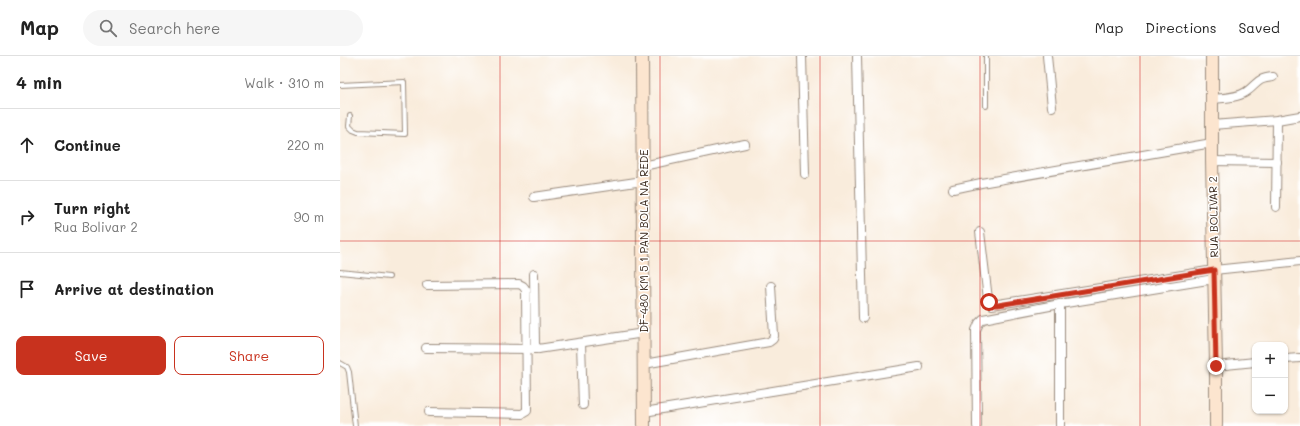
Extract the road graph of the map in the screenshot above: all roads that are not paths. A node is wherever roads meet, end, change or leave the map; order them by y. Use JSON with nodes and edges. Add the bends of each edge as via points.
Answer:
{"nodes":[{"id":1,"x":642,"y":56,"type":"edge"},
{"id":2,"x":802,"y":56,"type":"edge"},
{"id":3,"x":857,"y":56,"type":"edge"},
{"id":4,"x":986,"y":56,"type":"edge"},
{"id":5,"x":1047,"y":56,"type":"edge"},
{"id":6,"x":1212,"y":56,"type":"edge"},
{"id":7,"x":1272,"y":77,"type":"dead end"},
{"id":8,"x":340,"y":85,"type":"edge"},
{"id":9,"x":1213,"y":99,"type":"junction"},
{"id":10,"x":986,"y":106,"type":"dead end"},
{"id":11,"x":1052,"y":107,"type":"dead end"},
{"id":12,"x":350,"y":116,"type":"dead end"},
{"id":13,"x":1300,"y":116,"type":"edge"},
{"id":14,"x":1277,"y":120,"type":"junction"},
{"id":15,"x":1212,"y":126,"type":"junction"},
{"id":16,"x":1212,"y":143,"type":"junction"},
{"id":17,"x":745,"y":144,"type":"dead end"},
{"id":18,"x":1212,"y":162,"type":"junction"},
{"id":19,"x":1277,"y":162,"type":"junction"},
{"id":20,"x":642,"y":166,"type":"junction"},
{"id":21,"x":806,"y":174,"type":"dead end"},
{"id":22,"x":643,"y":181,"type":"junction"},
{"id":23,"x":953,"y":189,"type":"dead end"},
{"id":24,"x":534,"y":197,"type":"dead end"},
{"id":25,"x":1276,"y":207,"type":"dead end"},
{"id":26,"x":980,"y":232,"type":"dead end"},
{"id":27,"x":1300,"y":261,"type":"edge"},
{"id":28,"x":340,"y":272,"type":"edge"},
{"id":29,"x":534,"y":274,"type":"dead end"},
{"id":30,"x":1214,"y":274,"type":"junction"},
{"id":31,"x":389,"y":277,"type":"dead end"},
{"id":32,"x":427,"y":286,"type":"dead end"},
{"id":33,"x":771,"y":286,"type":"dead end"},
{"id":34,"x":1060,"y":304,"type":"junction"},
{"id":35,"x":863,"y":318,"type":"dead end"},
{"id":36,"x":644,"y":333,"type":"junction"},
{"id":37,"x":582,"y":343,"type":"junction"},
{"id":38,"x":426,"y":348,"type":"dead end"},
{"id":39,"x":526,"y":350,"type":"junction"},
{"id":40,"x":538,"y":350,"type":"junction"},
{"id":41,"x":1300,"y":358,"type":"edge"},
{"id":42,"x":1288,"y":360,"type":"edge"},
{"id":43,"x":1252,"y":362,"type":"edge"},
{"id":44,"x":340,"y":363,"type":"edge"},
{"id":45,"x":644,"y":364,"type":"junction"},
{"id":46,"x":1216,"y":366,"type":"junction"},
{"id":47,"x":919,"y":367,"type":"dead end"},
{"id":48,"x":583,"y":406,"type":"dead end"},
{"id":49,"x":429,"y":412,"type":"dead end"},
{"id":50,"x":644,"y":412,"type":"junction"},
{"id":51,"x":355,"y":426,"type":"edge"},
{"id":52,"x":644,"y":426,"type":"edge"},
{"id":53,"x":977,"y":426,"type":"edge"},
{"id":54,"x":1060,"y":426,"type":"edge"},
{"id":55,"x":1216,"y":426,"type":"edge"}],
"edges":[{"from":1,"to":20,"type":"street","name":"DF-480 KM 5 1 PAN BOLA NA REDE"},
{"from":2,"to":21,"type":"street"},
{"from":3,"to":35,"type":"street"},
{"from":4,"to":10,"type":"lane"},
{"from":5,"to":11,"type":"street"},
{"from":6,"to":9,"type":"street","name":"RUA BOLIVAR 2"},
{"from":7,"to":9,"type":"street","via":[[1262,78],[1238,96]]},
{"from":8,"to":12,"type":"lane","via":[[404,82],[405,134],[358,132],[349,126]]},
{"from":9,"to":15,"type":"street","name":"RUA BOLIVAR 2"},
{"from":13,"to":14,"type":"street"},
{"from":14,"to":15,"type":"street"},
{"from":14,"to":19,"type":"street"},
{"from":15,"to":16,"type":"street","name":"RUA BOLIVAR 2"},
{"from":16,"to":18,"type":"street","name":"RUA BOLIVAR 2"},
{"from":16,"to":23,"type":"street"},
{"from":17,"to":20,"type":"street"},
{"from":18,"to":19,"type":"street"},
{"from":18,"to":30,"type":"street","name":"RUA BOLIVAR 2"},
{"from":19,"to":25,"type":"street"},
{"from":20,"to":22,"type":"street","name":"DF-480 KM 5 1 PAN BOLA NA REDE"},
{"from":22,"to":24,"type":"street"},
{"from":22,"to":36,"type":"street","name":"DF-480 KM 5 1 PAN BOLA NA REDE"},
{"from":26,"to":30,"type":"street","via":[[988,299],[992,305]]},
{"from":27,"to":30,"type":"street"},
{"from":28,"to":31,"type":"lane"},
{"from":29,"to":40,"type":"street","via":[[535,345]]},
{"from":30,"to":34,"type":"street"},
{"from":30,"to":46,"type":"street","name":"RUA BOLIVAR 2"},
{"from":32,"to":39,"type":"street","via":[[523,286],[526,290]]},
{"from":33,"to":45,"type":"street","via":[[774,336],[769,342]]},
{"from":34,"to":53,"type":"street","via":[[983,319],[979,323],[976,330]]},
{"from":34,"to":54,"type":"street"},
{"from":36,"to":37,"type":"street"},
{"from":36,"to":45,"type":"street","name":"DF-480 KM 5 1 PAN BOLA NA REDE"},
{"from":37,"to":40,"type":"street"},
{"from":37,"to":48,"type":"street"},
{"from":38,"to":39,"type":"street"},
{"from":39,"to":40,"type":"street"},
{"from":39,"to":49,"type":"street","via":[[525,413]]},
{"from":41,"to":42,"type":"street"},
{"from":43,"to":46,"type":"street"},
{"from":44,"to":51,"type":"lane","via":[[347,367],[349,372]]},
{"from":45,"to":50,"type":"street","name":"DF-480 KM 5 1 PAN BOLA NA REDE"},
{"from":46,"to":55,"type":"street","name":"RUA BOLIVAR 2"},
{"from":47,"to":50,"type":"street"},
{"from":50,"to":52,"type":"street","name":"DF-480 KM 5 1 PAN BOLA NA REDE"}]}
